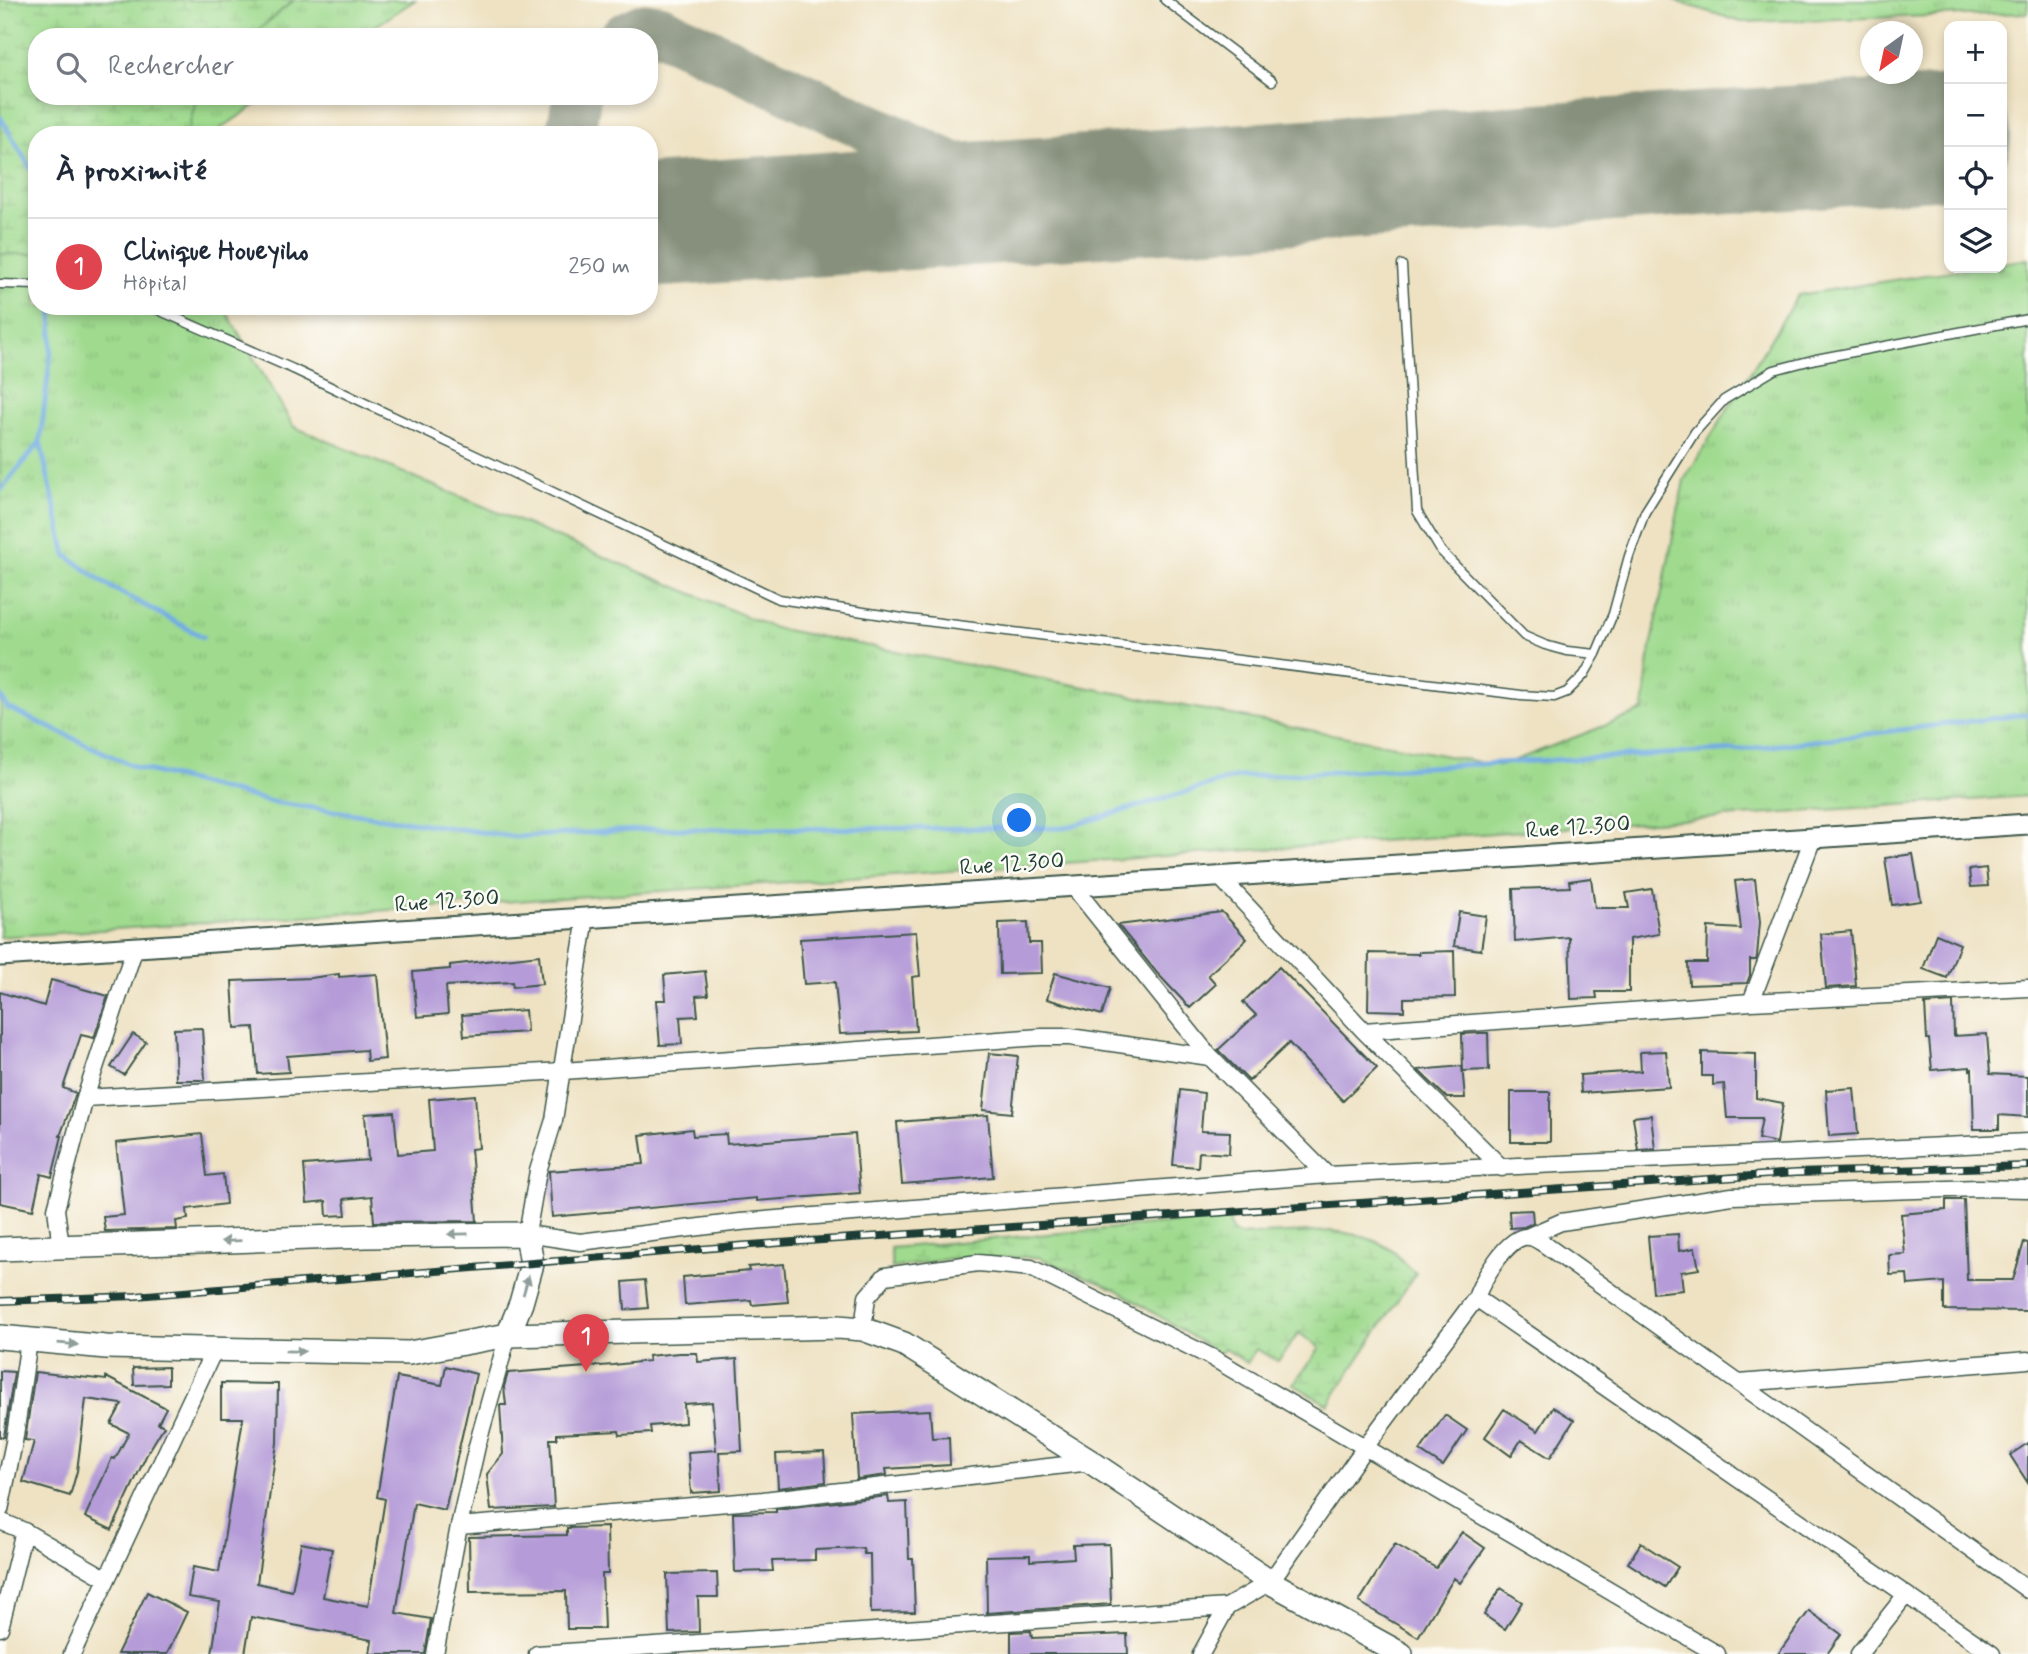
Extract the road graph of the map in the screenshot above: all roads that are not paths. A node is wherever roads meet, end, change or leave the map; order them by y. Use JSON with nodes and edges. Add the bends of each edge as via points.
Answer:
{"nodes":[{"id":1,"x":1165,"y":0,"type":"edge"},
{"id":2,"x":1272,"y":81,"type":"dead end"},
{"id":3,"x":1402,"y":265,"type":"dead end"},
{"id":4,"x":0,"y":284,"type":"edge"},
{"id":5,"x":28,"y":285,"type":"edge"},
{"id":6,"x":170,"y":315,"type":"edge"},
{"id":7,"x":2028,"y":319,"type":"edge"},
{"id":8,"x":1596,"y":654,"type":"junction"},
{"id":9,"x":2028,"y":824,"type":"edge"},
{"id":10,"x":1813,"y":838,"type":"junction"},
{"id":11,"x":1219,"y":876,"type":"junction"},
{"id":12,"x":1073,"y":886,"type":"junction"},
{"id":13,"x":586,"y":918,"type":"junction"},
{"id":14,"x":135,"y":947,"type":"junction"},
{"id":15,"x":0,"y":956,"type":"edge"},
{"id":16,"x":2028,"y":988,"type":"edge"},
{"id":17,"x":1751,"y":1002,"type":"junction"},
{"id":18,"x":1364,"y":1031,"type":"junction"},
{"id":19,"x":1210,"y":1057,"type":"junction"},
{"id":20,"x":564,"y":1071,"type":"junction"},
{"id":21,"x":85,"y":1098,"type":"junction"},
{"id":22,"x":2028,"y":1142,"type":"edge"},
{"id":23,"x":1502,"y":1168,"type":"junction"},
{"id":24,"x":1326,"y":1175,"type":"junction"},
{"id":25,"x":2028,"y":1189,"type":"edge"},
{"id":26,"x":527,"y":1234,"type":"junction"},
{"id":27,"x":1529,"y":1237,"type":"junction"},
{"id":28,"x":61,"y":1247,"type":"junction"},
{"id":29,"x":0,"y":1249,"type":"edge"},
{"id":30,"x":1476,"y":1298,"type":"junction"},
{"id":31,"x":863,"y":1329,"type":"junction"},
{"id":32,"x":508,"y":1335,"type":"junction"},
{"id":33,"x":0,"y":1337,"type":"edge"},
{"id":34,"x":29,"y":1341,"type":"junction"},
{"id":35,"x":214,"y":1350,"type":"junction"},
{"id":36,"x":2028,"y":1360,"type":"edge"},
{"id":37,"x":1739,"y":1383,"type":"junction"},
{"id":38,"x":1366,"y":1447,"type":"junction"},
{"id":39,"x":1091,"y":1462,"type":"junction"},
{"id":40,"x":0,"y":1510,"type":"edge"},
{"id":41,"x":0,"y":1521,"type":"edge"},
{"id":42,"x":459,"y":1526,"type":"junction"},
{"id":43,"x":24,"y":1531,"type":"junction"},
{"id":44,"x":107,"y":1580,"type":"junction"},
{"id":45,"x":1270,"y":1582,"type":"junction"},
{"id":46,"x":2028,"y":1590,"type":"edge"},
{"id":47,"x":1905,"y":1596,"type":"junction"},
{"id":48,"x":1227,"y":1607,"type":"junction"},
{"id":49,"x":0,"y":1628,"type":"edge"},
{"id":50,"x":72,"y":1654,"type":"edge"},
{"id":51,"x":435,"y":1654,"type":"edge"},
{"id":52,"x":537,"y":1654,"type":"edge"},
{"id":53,"x":1201,"y":1654,"type":"edge"},
{"id":54,"x":1401,"y":1654,"type":"edge"},
{"id":55,"x":1717,"y":1654,"type":"edge"},
{"id":56,"x":1859,"y":1654,"type":"edge"},
{"id":57,"x":1992,"y":1654,"type":"edge"}],
"edges":[{"from":1,"to":2,"type":"lane"},
{"from":3,"to":8,"type":"lane","via":[[1417,511],[1441,551],[1524,636],[1567,651]]},
{"from":4,"to":5,"type":"lane"},
{"from":6,"to":8,"type":"lane","via":[[779,599],[1521,695],[1554,697],[1567,692]]},
{"from":7,"to":8,"type":"lane","via":[[1774,370],[1724,400],[1695,432],[1645,512]]},
{"from":9,"to":10,"type":"street","name":"Rue 12.300"},
{"from":10,"to":11,"type":"street","name":"Rue 12.300"},
{"from":10,"to":17,"type":"street"},
{"from":11,"to":12,"type":"street","name":"Rue 12.300"},
{"from":11,"to":18,"type":"street"},
{"from":12,"to":13,"type":"street","name":"Rue 12.300"},
{"from":12,"to":19,"type":"street"},
{"from":13,"to":14,"type":"street","name":"Rue 12.300"},
{"from":13,"to":20,"type":"street"},
{"from":14,"to":15,"type":"street","name":"Rue 12.300"},
{"from":14,"to":21,"type":"street"},
{"from":16,"to":17,"type":"street"},
{"from":17,"to":18,"type":"street"},
{"from":18,"to":23,"type":"street"},
{"from":19,"to":20,"type":"street","via":[[1041,1037]]},
{"from":19,"to":24,"type":"street"},
{"from":20,"to":21,"type":"street"},
{"from":20,"to":26,"type":"street"},
{"from":21,"to":28,"type":"street","via":[[56,1209]]},
{"from":22,"to":23,"type":"street"},
{"from":23,"to":24,"type":"street"},
{"from":24,"to":26,"type":"street","via":[[740,1222],[580,1242]]},
{"from":25,"to":27,"type":"street","via":[[1732,1196],[1561,1223]]},
{"from":26,"to":28,"type":"main road","one_way":true},
{"from":32,"to":26,"type":"main road","one_way":true,"via":[[532,1264]]},
{"from":27,"to":30,"type":"street","via":[[1516,1239],[1500,1257]]},
{"from":27,"to":37,"type":"street"},
{"from":28,"to":29,"type":"main road"},
{"from":30,"to":38,"type":"street"},
{"from":30,"to":47,"type":"street"},
{"from":31,"to":32,"type":"main road"},
{"from":31,"to":38,"type":"street","via":[[867,1297],[885,1276],[978,1263],[1031,1268],[1213,1358]]},
{"from":31,"to":39,"type":"main road","via":[[904,1344]]},
{"from":35,"to":32,"type":"main road","one_way":true,"via":[[409,1353]]},
{"from":32,"to":42,"type":"street"},
{"from":33,"to":34,"type":"main road"},
{"from":34,"to":35,"type":"main road","one_way":true},
{"from":34,"to":40,"type":"street"},
{"from":35,"to":44,"type":"street"},
{"from":36,"to":37,"type":"street"},
{"from":37,"to":46,"type":"street"},
{"from":38,"to":45,"type":"street"},
{"from":38,"to":55,"type":"street"},
{"from":39,"to":42,"type":"street","via":[[763,1500]]},
{"from":39,"to":45,"type":"main road"},
{"from":41,"to":43,"type":"street"},
{"from":42,"to":51,"type":"street"},
{"from":43,"to":44,"type":"street"},
{"from":43,"to":49,"type":"street"},
{"from":44,"to":50,"type":"street"},
{"from":45,"to":48,"type":"street"},
{"from":45,"to":54,"type":"main road"},
{"from":47,"to":56,"type":"street"},
{"from":47,"to":57,"type":"street"},
{"from":48,"to":52,"type":"street"},
{"from":48,"to":53,"type":"street"}]}
